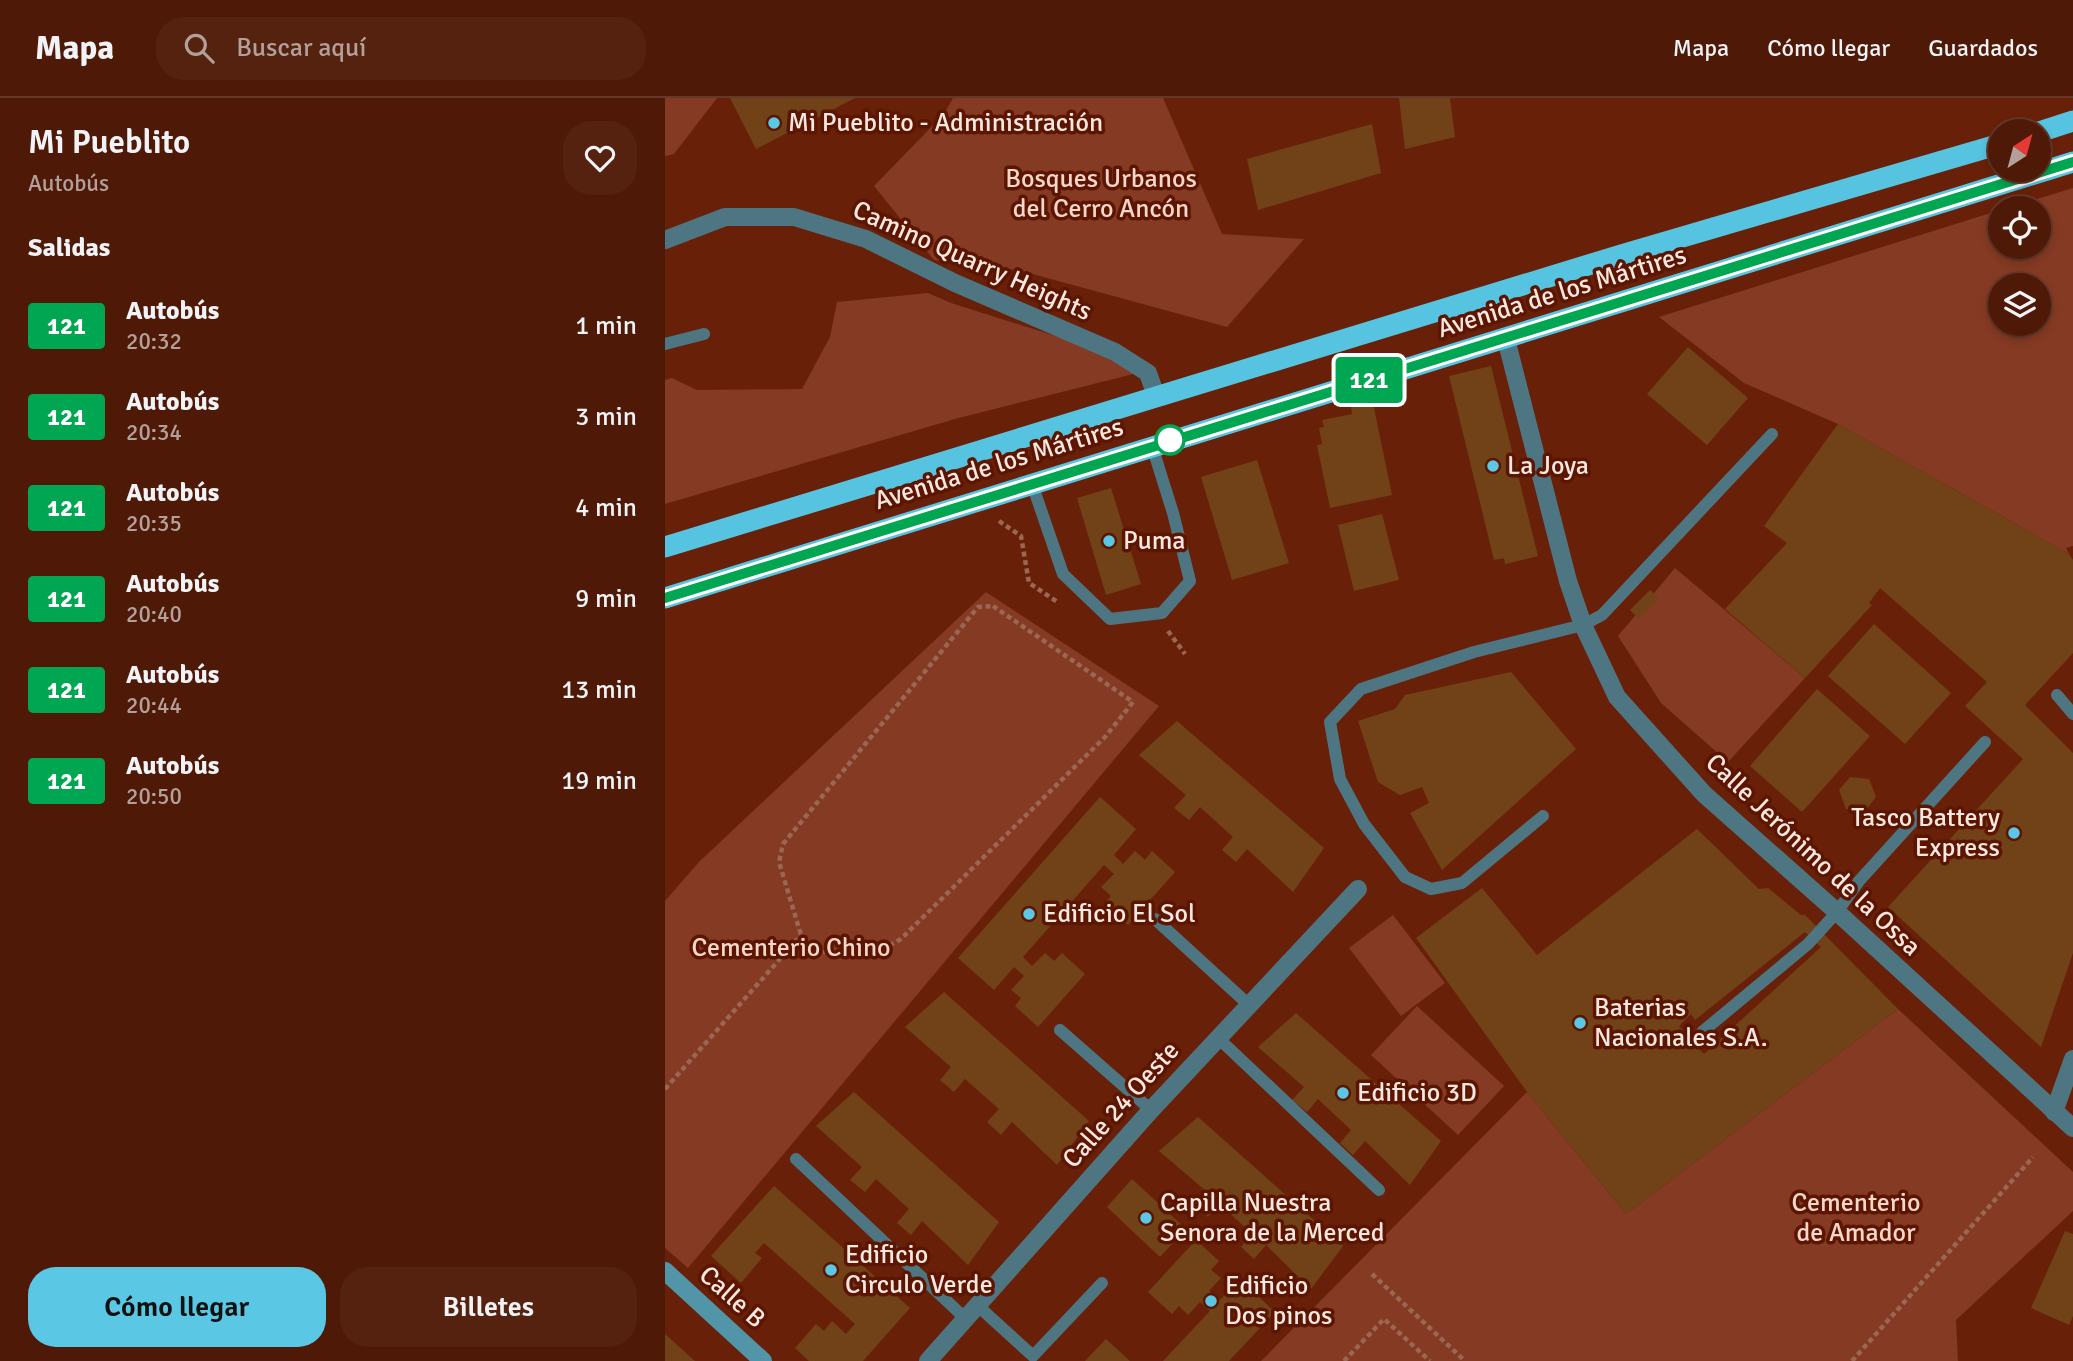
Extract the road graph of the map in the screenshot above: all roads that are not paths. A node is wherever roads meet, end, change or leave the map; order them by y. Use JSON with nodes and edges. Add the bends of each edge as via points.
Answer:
{"nodes":[{"id":1,"x":2073,"y":121,"type":"edge"},
{"id":2,"x":2051,"y":128,"type":"edge"},
{"id":3,"x":1988,"y":148,"type":"edge"},
{"id":4,"x":2073,"y":162,"type":"edge"},
{"id":5,"x":665,"y":240,"type":"edge"},
{"id":6,"x":703,"y":334,"type":"dead end"},
{"id":7,"x":1506,"y":339,"type":"junction"},
{"id":8,"x":665,"y":344,"type":"edge"},
{"id":9,"x":1156,"y":396,"type":"junction"},
{"id":10,"x":1772,"y":434,"type":"dead end"},
{"id":11,"x":1152,"y":446,"type":"junction"},
{"id":12,"x":1032,"y":484,"type":"junction"},
{"id":13,"x":665,"y":547,"type":"edge"},
{"id":14,"x":665,"y":598,"type":"edge"},
{"id":15,"x":1583,"y":625,"type":"junction"},
{"id":16,"x":2057,"y":695,"type":"dead end"},
{"id":17,"x":2073,"y":714,"type":"edge"},
{"id":18,"x":1985,"y":742,"type":"dead end"},
{"id":19,"x":1543,"y":816,"type":"dead end"},
{"id":20,"x":1358,"y":889,"type":"dead end"},
{"id":21,"x":1837,"y":912,"type":"junction"},
{"id":22,"x":1155,"y":919,"type":"dead end"},
{"id":23,"x":1249,"y":1004,"type":"junction"},
{"id":24,"x":1060,"y":1030,"type":"dead end"},
{"id":25,"x":1703,"y":1032,"type":"dead end"},
{"id":26,"x":1217,"y":1037,"type":"junction"},
{"id":27,"x":2073,"y":1059,"type":"edge"},
{"id":28,"x":1151,"y":1110,"type":"junction"},
{"id":29,"x":2054,"y":1112,"type":"junction"},
{"id":30,"x":2073,"y":1128,"type":"edge"},
{"id":31,"x":796,"y":1158,"type":"dead end"},
{"id":32,"x":1379,"y":1190,"type":"dead end"},
{"id":33,"x":666,"y":1276,"type":"edge"},
{"id":34,"x":1102,"y":1283,"type":"dead end"},
{"id":35,"x":972,"y":1312,"type":"junction"},
{"id":36,"x":763,"y":1361,"type":"edge"},
{"id":37,"x":928,"y":1361,"type":"edge"}],
"edges":[{"from":1,"to":2,"type":"highway"},
{"from":3,"to":9,"type":"highway","name":"Avenida de los Mártires"},
{"from":4,"to":7,"type":"highway","name":"Avenida de los Mártires"},
{"from":5,"to":9,"type":"street","name":"Camino Quarry Heights","via":[[725,216],[794,217],[866,239],[1115,352],[1148,373]]},
{"from":6,"to":8,"type":"lane"},
{"from":7,"to":11,"type":"highway","name":"Avenida de los Mártires"},
{"from":7,"to":15,"type":"street","name":"Calle Jerónimo de la Ossa"},
{"from":9,"to":13,"type":"highway","name":"Avenida de los Mártires"},
{"from":10,"to":15,"type":"lane","via":[[1616,601]]},
{"from":11,"to":12,"type":"highway","name":"Avenida de los Mártires"},
{"from":11,"to":12,"type":"lane","via":[[1190,582],[1163,613],[1110,620],[1063,574]]},
{"from":12,"to":14,"type":"highway","name":"Avenida de los Mártires"},
{"from":15,"to":19,"type":"lane","via":[[1474,652],[1361,689],[1330,722],[1339,779],[1364,824],[1405,877],[1431,889],[1462,883]]},
{"from":15,"to":21,"type":"street","name":"Calle Jerónimo de la Ossa","via":[[1617,697],[1704,794]]},
{"from":16,"to":17,"type":"lane"},
{"from":18,"to":21,"type":"lane","via":[[1859,881]]},
{"from":20,"to":23,"type":"street","name":"Calle 24 Oeste"},
{"from":21,"to":25,"type":"lane","via":[[1808,944]]},
{"from":21,"to":29,"type":"street","name":"Calle Jerónimo de la Ossa"},
{"from":22,"to":23,"type":"lane"},
{"from":23,"to":26,"type":"street","name":"Calle 24 Oeste"},
{"from":24,"to":28,"type":"lane"},
{"from":26,"to":28,"type":"street","name":"Calle 24 Oeste"},
{"from":26,"to":32,"type":"lane"},
{"from":27,"to":29,"type":"street"},
{"from":28,"to":35,"type":"street","name":"Calle 24 Oeste"},
{"from":29,"to":30,"type":"street","name":"Calle Jerónimo de la Ossa"},
{"from":31,"to":35,"type":"lane"},
{"from":33,"to":36,"type":"street","name":"Calle B"},
{"from":34,"to":35,"type":"lane","via":[[1033,1356]]},
{"from":35,"to":37,"type":"street","name":"Calle 24 Oeste"}]}
